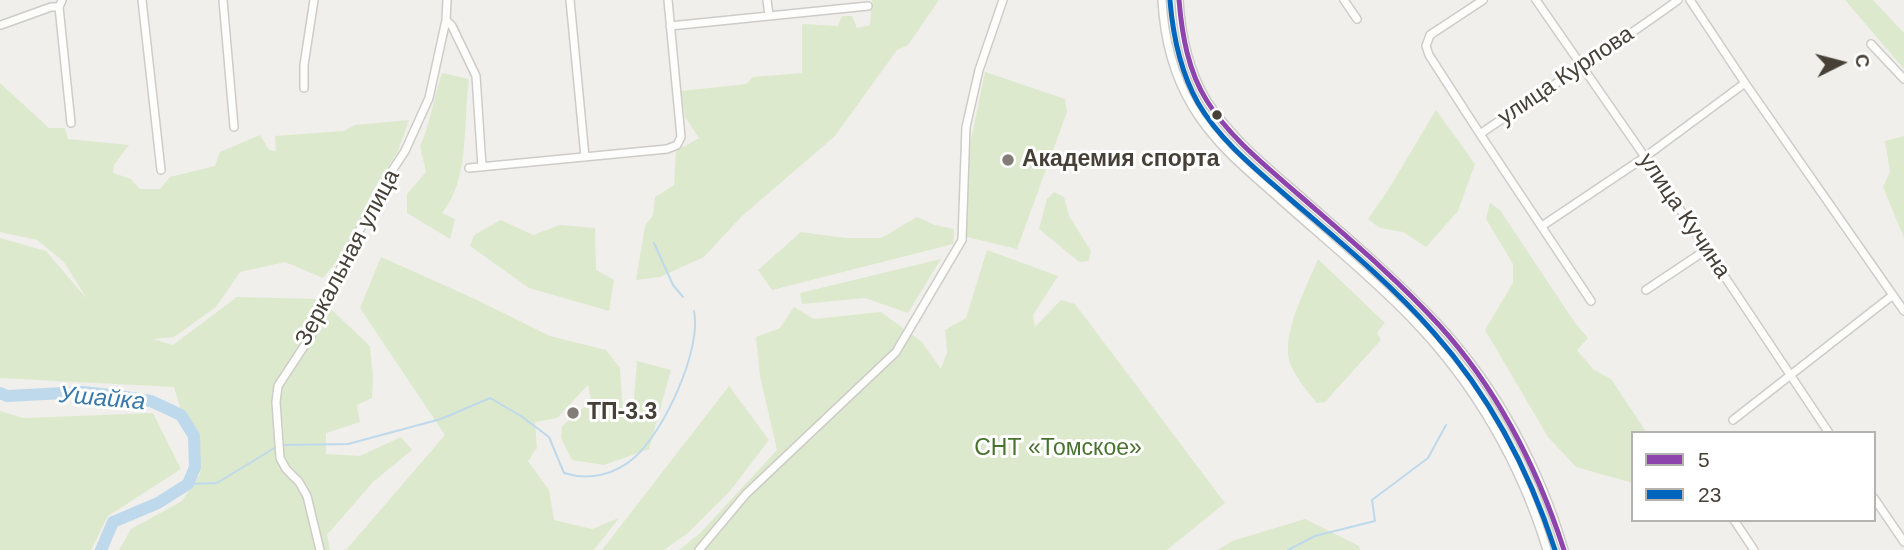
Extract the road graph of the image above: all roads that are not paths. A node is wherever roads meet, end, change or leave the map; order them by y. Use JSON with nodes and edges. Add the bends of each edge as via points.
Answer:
{"nodes":[{"id":1,"x":142,"y":0,"type":"edge"},
{"id":2,"x":223,"y":0,"type":"edge"},
{"id":3,"x":314,"y":0,"type":"edge"},
{"id":4,"x":447,"y":0,"type":"edge"},
{"id":5,"x":570,"y":0,"type":"edge"},
{"id":6,"x":668,"y":0,"type":"edge"},
{"id":7,"x":767,"y":0,"type":"edge"},
{"id":8,"x":1003,"y":0,"type":"edge"},
{"id":9,"x":1162,"y":0,"type":"edge"},
{"id":10,"x":1179,"y":0,"type":"edge"},
{"id":11,"x":1344,"y":0,"type":"edge"},
{"id":12,"x":1483,"y":0,"type":"edge"},
{"id":13,"x":1536,"y":0,"type":"edge"},
{"id":14,"x":1678,"y":0,"type":"edge"},
{"id":15,"x":1690,"y":0,"type":"edge"},
{"id":16,"x":61,"y":4,"type":"edge"},
{"id":17,"x":868,"y":6,"type":"dead end"},
{"id":18,"x":769,"y":15,"type":"junction"},
{"id":19,"x":1357,"y":19,"type":"dead end"},
{"id":20,"x":446,"y":20,"type":"junction"},
{"id":21,"x":1,"y":25,"type":"edge"},
{"id":22,"x":670,"y":26,"type":"junction"},
{"id":23,"x":1871,"y":44,"type":"dead end"},
{"id":24,"x":1190,"y":63,"type":"junction"},
{"id":25,"x":1581,"y":64,"type":"junction"},
{"id":26,"x":1175,"y":68,"type":"junction"},
{"id":27,"x":1904,"y":79,"type":"edge"},
{"id":28,"x":1745,"y":83,"type":"junction"},
{"id":29,"x":304,"y":88,"type":"dead end"},
{"id":30,"x":1207,"y":100,"type":"junction"},
{"id":31,"x":1193,"y":108,"type":"junction"},
{"id":32,"x":71,"y":123,"type":"dead end"},
{"id":33,"x":234,"y":127,"type":"dead end"},
{"id":34,"x":1480,"y":134,"type":"junction"},
{"id":35,"x":585,"y":157,"type":"junction"},
{"id":36,"x":1645,"y":157,"type":"junction"},
{"id":37,"x":482,"y":167,"type":"junction"},
{"id":38,"x":469,"y":168,"type":"dead end"},
{"id":39,"x":161,"y":170,"type":"dead end"},
{"id":40,"x":1542,"y":226,"type":"junction"},
{"id":41,"x":1706,"y":250,"type":"junction"},
{"id":42,"x":1646,"y":290,"type":"dead end"},
{"id":43,"x":1893,"y":295,"type":"junction"},
{"id":44,"x":1591,"y":301,"type":"dead end"},
{"id":45,"x":1904,"y":311,"type":"edge"},
{"id":46,"x":1462,"y":351,"type":"junction"},
{"id":47,"x":1449,"y":362,"type":"junction"},
{"id":48,"x":1790,"y":375,"type":"junction"},
{"id":49,"x":1488,"y":388,"type":"junction"},
{"id":50,"x":1475,"y":397,"type":"junction"},
{"id":51,"x":1733,"y":420,"type":"dead end"},
{"id":52,"x":1828,"y":431,"type":"edge"},
{"id":53,"x":1876,"y":501,"type":"edge"},
{"id":54,"x":1735,"y":522,"type":"edge"},
{"id":55,"x":1904,"y":542,"type":"edge"},
{"id":56,"x":320,"y":550,"type":"edge"},
{"id":57,"x":699,"y":550,"type":"edge"},
{"id":58,"x":1547,"y":550,"type":"edge"},
{"id":59,"x":1564,"y":550,"type":"edge"},
{"id":60,"x":1754,"y":550,"type":"edge"}],
"edges":[{"from":1,"to":39,"type":"street"},
{"from":2,"to":33,"type":"street"},
{"from":3,"to":29,"type":"street"},
{"from":4,"to":20,"type":"street","name":"Зеркальная улица"},
{"from":5,"to":35,"type":"street"},
{"from":6,"to":22,"type":"street"},
{"from":7,"to":18,"type":"street"},
{"from":8,"to":57,"type":"street","via":[[979,70],[967,127],[962,240],[896,352],[746,494]]},
{"from":9,"to":26,"type":"street"},
{"from":10,"to":24,"type":"street"},
{"from":11,"to":19,"type":"street"},
{"from":12,"to":34,"type":"street","name":"улица Курлова","via":[[1430,35],[1427,42],[1429,55]]},
{"from":13,"to":25,"type":"street","name":"улица Кучина"},
{"from":14,"to":25,"type":"street","name":"улица Курлова"},
{"from":15,"to":28,"type":"street"},
{"from":16,"to":21,"type":"street"},
{"from":16,"to":32,"type":"street"},
{"from":17,"to":18,"type":"street"},
{"from":18,"to":22,"type":"street"},
{"from":20,"to":37,"type":"street","via":[[476,76]]},
{"from":20,"to":56,"type":"street","name":"Зеркальная улица","via":[[434,82],[420,119],[348,254],[312,334],[278,386],[280,458],[306,496]]},
{"from":22,"to":35,"type":"street","via":[[681,137],[677,145]]},
{"from":23,"to":27,"type":"street"},
{"from":24,"to":26,"type":"street"},
{"from":24,"to":30,"type":"street"},
{"from":25,"to":34,"type":"street","name":"улица Курлова"},
{"from":25,"to":36,"type":"street","name":"улица Кучина"},
{"from":26,"to":31,"type":"street"},
{"from":28,"to":36,"type":"street"},
{"from":28,"to":43,"type":"street"},
{"from":30,"to":31,"type":"street"},
{"from":30,"to":46,"type":"street","via":[[1248,150],[1395,279]]},
{"from":31,"to":47,"type":"street","via":[[1236,160],[1384,290]]},
{"from":34,"to":40,"type":"street"},
{"from":35,"to":37,"type":"street"},
{"from":36,"to":40,"type":"street"},
{"from":36,"to":41,"type":"street","name":"улица Кучина"},
{"from":37,"to":38,"type":"street"},
{"from":40,"to":44,"type":"street"},
{"from":41,"to":42,"type":"street"},
{"from":41,"to":48,"type":"street","name":"улица Кучина"},
{"from":43,"to":45,"type":"street"},
{"from":43,"to":48,"type":"street"},
{"from":46,"to":47,"type":"street"},
{"from":46,"to":49,"type":"street"},
{"from":47,"to":50,"type":"street"},
{"from":48,"to":51,"type":"street"},
{"from":48,"to":52,"type":"street","name":"улица Кучина"},
{"from":49,"to":50,"type":"street"},
{"from":49,"to":59,"type":"street","via":[[1526,452]]},
{"from":50,"to":58,"type":"street","via":[[1530,499]]},
{"from":53,"to":55,"type":"street"},
{"from":54,"to":60,"type":"street"}]}
